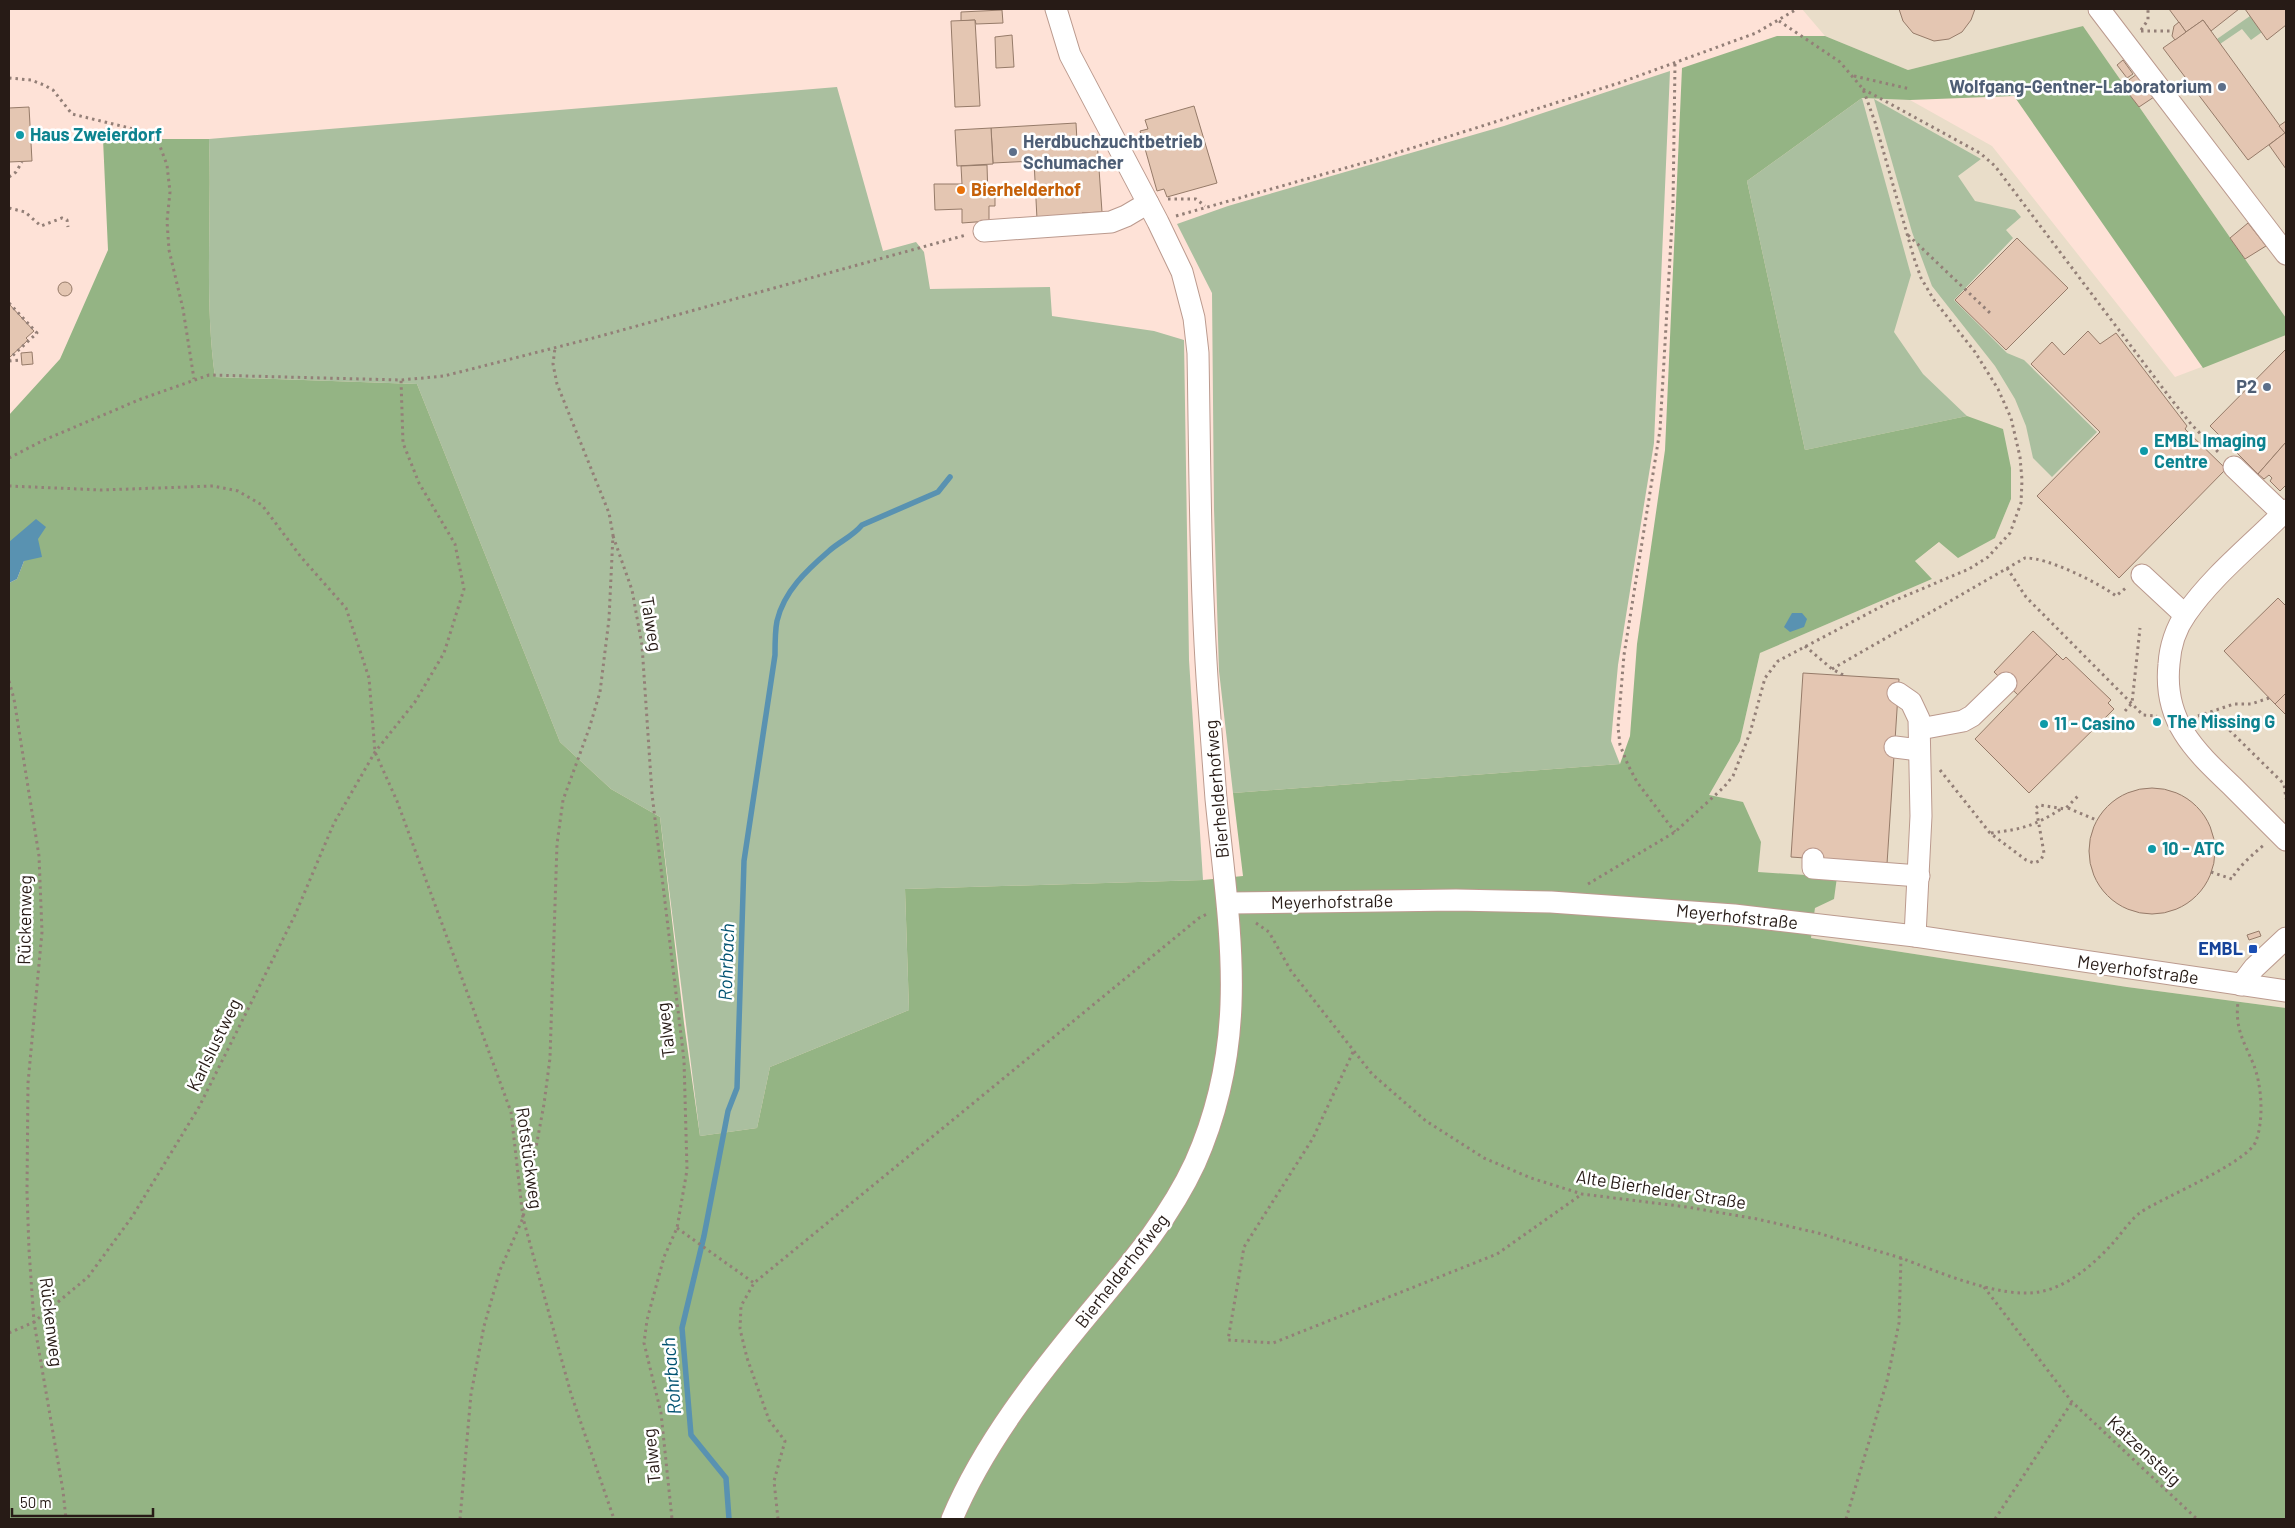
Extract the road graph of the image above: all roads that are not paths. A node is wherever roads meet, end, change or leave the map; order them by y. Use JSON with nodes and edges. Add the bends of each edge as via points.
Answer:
{"nodes":[{"id":1,"x":1056,"y":9,"type":"edge"},
{"id":2,"x":2099,"y":9,"type":"edge"},
{"id":3,"x":1155,"y":199,"type":"junction"},
{"id":4,"x":984,"y":231,"type":"road end"},
{"id":5,"x":2286,"y":254,"type":"edge"},
{"id":6,"x":2234,"y":468,"type":"road end"},
{"id":7,"x":2285,"y":511,"type":"edge"},
{"id":8,"x":2142,"y":575,"type":"road end"},
{"id":9,"x":2185,"y":615,"type":"junction"},
{"id":10,"x":2006,"y":683,"type":"dead end"},
{"id":11,"x":1898,"y":693,"type":"dead end"},
{"id":12,"x":1920,"y":747,"type":"junction"},
{"id":13,"x":1895,"y":748,"type":"dead end"},
{"id":14,"x":2282,"y":836,"type":"edge"},
{"id":15,"x":1813,"y":859,"type":"dead end"},
{"id":16,"x":1919,"y":876,"type":"junction"},
{"id":17,"x":1229,"y":903,"type":"junction"},
{"id":18,"x":1915,"y":936,"type":"junction"},
{"id":19,"x":2286,"y":938,"type":"edge"},
{"id":20,"x":2286,"y":991,"type":"edge"},
{"id":21,"x":2239,"y":995,"type":"junction"},
{"id":22,"x":952,"y":1519,"type":"edge"}],
"edges":[{"from":1,"to":3,"type":"street","name":"Bierhelderhofweg","via":[[1070,54]]},
{"from":2,"to":5,"type":"street"},
{"from":3,"to":4,"type":"street","via":[[1111,222]]},
{"from":3,"to":17,"type":"street","name":"Bierhelderhofweg","via":[[1158,222],[1189,293],[1198,341],[1204,627],[1216,798]]},
{"from":6,"to":7,"type":"street"},
{"from":7,"to":9,"type":"street","via":[[2201,594]]},
{"from":8,"to":9,"type":"street"},
{"from":9,"to":14,"type":"street","via":[[2170,656],[2168,688],[2175,718],[2197,752]]},
{"from":10,"to":12,"type":"street","via":[[1972,716]]},
{"from":11,"to":12,"type":"street","via":[[1916,709]]},
{"from":12,"to":13,"type":"street"},
{"from":12,"to":16,"type":"street"},
{"from":15,"to":16,"type":"street","via":[[1813,868],[1865,867]]},
{"from":16,"to":18,"type":"street"},
{"from":17,"to":18,"type":"street","name":"Meyerhofstraße","via":[[1456,900],[1571,903],[1734,915]]},
{"from":17,"to":22,"type":"street","name":"Bierhelderhofweg","via":[[1233,979],[1228,1044],[1214,1112],[1196,1160],[1157,1231],[1054,1356],[1007,1421],[971,1480]]},
{"from":18,"to":21,"type":"street","name":"Meyerhofstraße"},
{"from":19,"to":21,"type":"street","via":[[2254,968]]},
{"from":20,"to":21,"type":"street","name":"Meyerhofstraße"}]}
